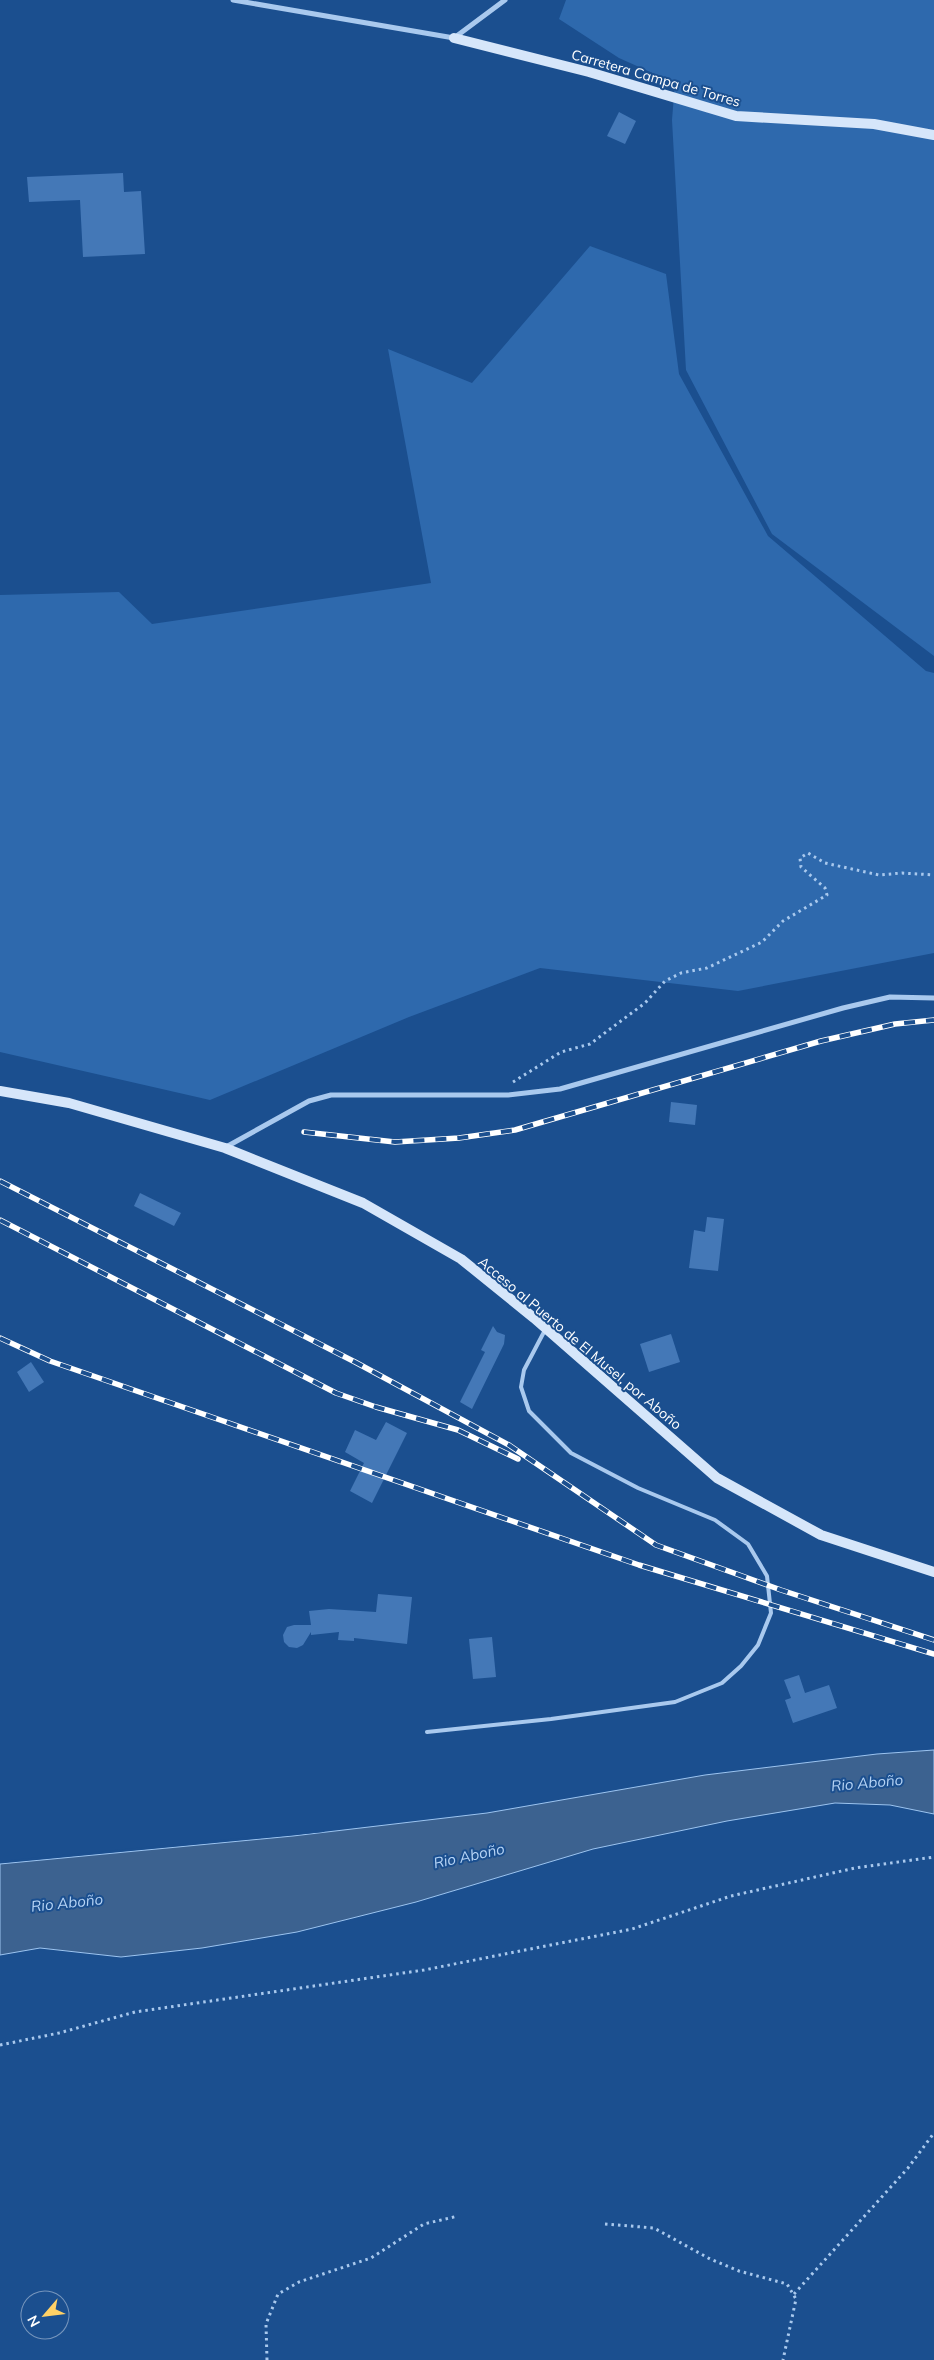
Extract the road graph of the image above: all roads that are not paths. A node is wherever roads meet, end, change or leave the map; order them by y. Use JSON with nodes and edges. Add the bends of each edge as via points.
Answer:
{"nodes":[{"id":1,"x":233,"y":0,"type":"edge"},
{"id":2,"x":505,"y":0,"type":"edge"},
{"id":3,"x":454,"y":38,"type":"junction"},
{"id":4,"x":934,"y":134,"type":"edge"},
{"id":5,"x":934,"y":998,"type":"edge"},
{"id":6,"x":0,"y":1091,"type":"edge"},
{"id":7,"x":225,"y":1148,"type":"junction"},
{"id":8,"x":546,"y":1328,"type":"junction"},
{"id":9,"x":934,"y":1572,"type":"edge"},
{"id":10,"x":428,"y":1732,"type":"dead end"}],
"edges":[{"from":1,"to":3,"type":"street","name":"Carretera Campa de Torres"},
{"from":2,"to":3,"type":"street"},
{"from":3,"to":4,"type":"street","name":"Carretera Campa de Torres","via":[[589,72],[736,116],[874,124]]},
{"from":5,"to":7,"type":"street","via":[[890,997],[843,1008],[560,1089],[508,1095],[332,1095],[310,1102]]},
{"from":6,"to":7,"type":"street","name":"Acceso al Puerto de El Musel, por Aboño","via":[[69,1103]]},
{"from":7,"to":8,"type":"street","name":"Acceso al Puerto de El Musel, por Aboño","via":[[363,1202],[461,1260]]},
{"from":8,"to":9,"type":"street","name":"Acceso al Puerto de El Musel, por Aboño","via":[[717,1478],[821,1535]]},
{"from":8,"to":10,"type":"lane","via":[[524,1370],[521,1387],[530,1412],[571,1453],[638,1488],[715,1520],[748,1544],[767,1576],[771,1613],[758,1645],[741,1666],[722,1683],[675,1702]]}]}
